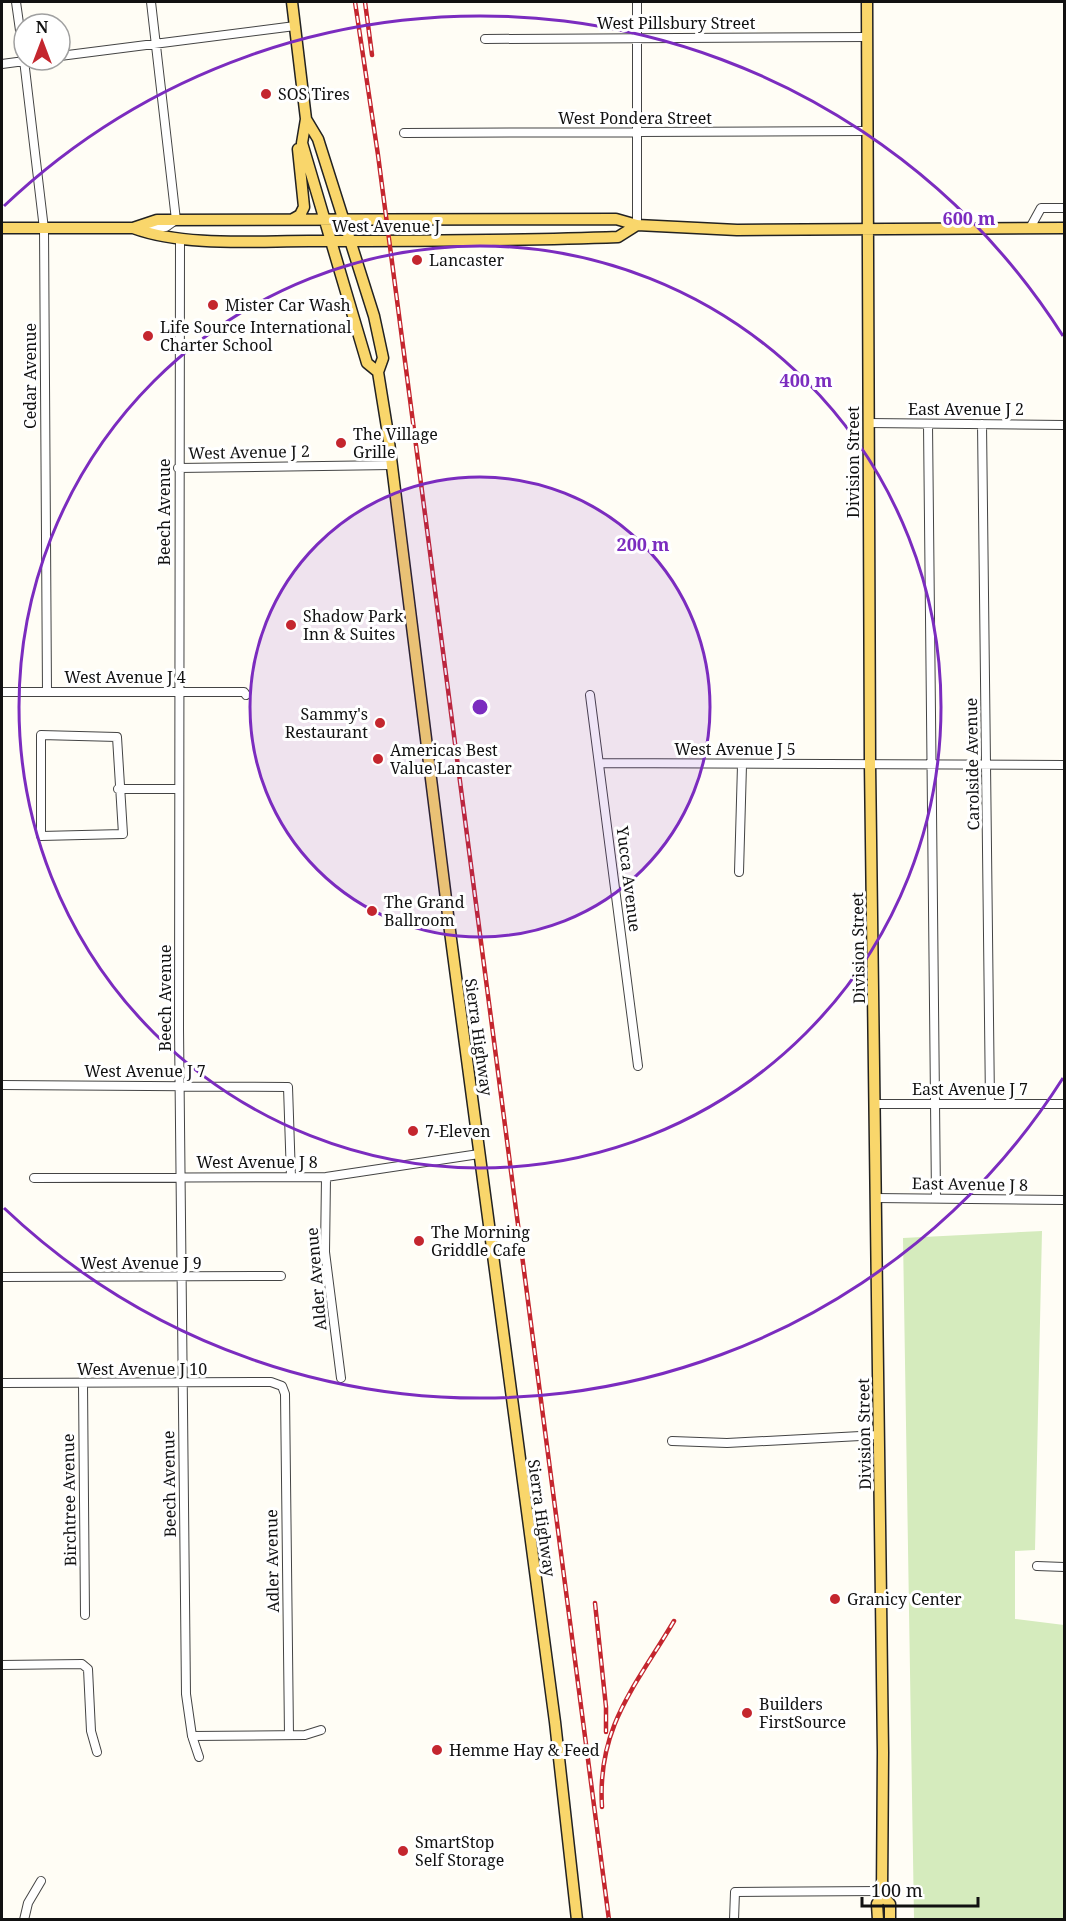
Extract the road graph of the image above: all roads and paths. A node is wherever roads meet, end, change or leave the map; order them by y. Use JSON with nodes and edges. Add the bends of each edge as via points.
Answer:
{"nodes":[{"id":1,"x":151,"y":2,"type":"edge"},
{"id":2,"x":292,"y":2,"type":"edge"},
{"id":3,"x":637,"y":2,"type":"edge"},
{"id":4,"x":867,"y":2,"type":"edge"},
{"id":5,"x":295,"y":26,"type":"junction"},
{"id":6,"x":867,"y":37,"type":"junction"},
{"id":7,"x":485,"y":39,"type":"dead end"},
{"id":8,"x":637,"y":39,"type":"junction"},
{"id":9,"x":157,"y":44,"type":"junction"},
{"id":10,"x":72,"y":55,"type":"edge"},
{"id":11,"x":27,"y":72,"type":"edge"},
{"id":12,"x":306,"y":119,"type":"junction"},
{"id":13,"x":867,"y":131,"type":"junction"},
{"id":14,"x":404,"y":133,"type":"dead end"},
{"id":15,"x":636,"y":134,"type":"junction"},
{"id":16,"x":1065,"y":208,"type":"edge"},
{"id":17,"x":293,"y":219,"type":"junction"},
{"id":18,"x":326,"y":219,"type":"junction"},
{"id":19,"x":344,"y":219,"type":"junction"},
{"id":20,"x":176,"y":220,"type":"junction"},
{"id":21,"x":637,"y":225,"type":"junction"},
{"id":22,"x":2,"y":228,"type":"edge"},
{"id":23,"x":133,"y":228,"type":"junction"},
{"id":24,"x":1030,"y":228,"type":"junction"},
{"id":25,"x":1065,"y":228,"type":"edge"},
{"id":26,"x":44,"y":229,"type":"junction"},
{"id":27,"x":866,"y":229,"type":"junction"},
{"id":28,"x":180,"y":238,"type":"junction"},
{"id":29,"x":333,"y":241,"type":"junction"},
{"id":30,"x":351,"y":241,"type":"junction"},
{"id":31,"x":378,"y":372,"type":"junction"},
{"id":32,"x":868,"y":423,"type":"junction"},
{"id":33,"x":928,"y":424,"type":"junction"},
{"id":34,"x":982,"y":424,"type":"junction"},
{"id":35,"x":1065,"y":424,"type":"edge"},
{"id":36,"x":392,"y":465,"type":"junction"},
{"id":37,"x":178,"y":468,"type":"junction"},
{"id":38,"x":2,"y":692,"type":"edge"},
{"id":39,"x":47,"y":692,"type":"junction"},
{"id":40,"x":179,"y":692,"type":"junction"},
{"id":41,"x":246,"y":695,"type":"dead end"},
{"id":42,"x":590,"y":695,"type":"dead end"},
{"id":43,"x":600,"y":763,"type":"junction"},
{"id":44,"x":870,"y":764,"type":"junction"},
{"id":45,"x":932,"y":764,"type":"junction"},
{"id":46,"x":987,"y":764,"type":"junction"},
{"id":47,"x":742,"y":765,"type":"junction"},
{"id":48,"x":1065,"y":765,"type":"edge"},
{"id":49,"x":118,"y":789,"type":"junction"},
{"id":50,"x":179,"y":789,"type":"junction"},
{"id":51,"x":740,"y":872,"type":"dead end"},
{"id":52,"x":638,"y":1066,"type":"dead end"},
{"id":53,"x":2,"y":1085,"type":"edge"},
{"id":54,"x":180,"y":1086,"type":"junction"},
{"id":55,"x":875,"y":1104,"type":"junction"},
{"id":56,"x":936,"y":1104,"type":"junction"},
{"id":57,"x":990,"y":1104,"type":"junction"},
{"id":58,"x":1065,"y":1104,"type":"edge"},
{"id":59,"x":479,"y":1154,"type":"junction"},
{"id":60,"x":291,"y":1177,"type":"junction"},
{"id":61,"x":326,"y":1177,"type":"junction"},
{"id":62,"x":33,"y":1178,"type":"dead end"},
{"id":63,"x":181,"y":1178,"type":"junction"},
{"id":64,"x":876,"y":1198,"type":"junction"},
{"id":65,"x":936,"y":1198,"type":"junction"},
{"id":66,"x":1065,"y":1200,"type":"edge"},
{"id":67,"x":281,"y":1276,"type":"dead end"},
{"id":68,"x":2,"y":1277,"type":"edge"},
{"id":69,"x":183,"y":1278,"type":"junction"},
{"id":70,"x":341,"y":1378,"type":"dead end"},
{"id":71,"x":2,"y":1383,"type":"edge"},
{"id":72,"x":83,"y":1384,"type":"junction"},
{"id":73,"x":183,"y":1384,"type":"junction"},
{"id":74,"x":282,"y":1386,"type":"joint"},
{"id":75,"x":879,"y":1435,"type":"junction"},
{"id":76,"x":672,"y":1441,"type":"dead end"},
{"id":77,"x":1037,"y":1566,"type":"dead end"},
{"id":78,"x":1065,"y":1567,"type":"edge"},
{"id":79,"x":85,"y":1615,"type":"dead end"},
{"id":80,"x":2,"y":1665,"type":"edge"},
{"id":81,"x":321,"y":1730,"type":"dead end"},
{"id":82,"x":289,"y":1735,"type":"junction"},
{"id":83,"x":192,"y":1736,"type":"junction"},
{"id":84,"x":97,"y":1752,"type":"dead end"},
{"id":85,"x":199,"y":1757,"type":"dead end"},
{"id":86,"x":41,"y":1881,"type":"dead end"},
{"id":87,"x":882,"y":1893,"type":"junction"},
{"id":88,"x":24,"y":1920,"type":"edge"},
{"id":89,"x":577,"y":1920,"type":"edge"},
{"id":90,"x":734,"y":1920,"type":"edge"},
{"id":91,"x":878,"y":1920,"type":"edge"},
{"id":92,"x":890,"y":1920,"type":"edge"}],
"edges":[{"from":1,"to":9,"type":"street"},
{"from":2,"to":5,"type":"main road","name":"Sierra Highway"},
{"from":3,"to":8,"type":"street"},
{"from":4,"to":6,"type":"main road","name":"Division Street"},
{"from":5,"to":9,"type":"street"},
{"from":5,"to":12,"type":"main road","name":"Sierra Highway"},
{"from":6,"to":8,"type":"street","name":"West Pillsbury Street"},
{"from":6,"to":13,"type":"main road","name":"Division Street"},
{"from":7,"to":8,"type":"street","name":"West Pillsbury Street"},
{"from":8,"to":15,"type":"street"},
{"from":9,"to":10,"type":"street"},
{"from":9,"to":20,"type":"street"},
{"from":11,"to":26,"type":"street","name":"Cedar Avenue"},
{"from":12,"to":17,"type":"main road","via":[[296,131],[304,207]]},
{"from":12,"to":18,"type":"main road","name":"Sierra Highway","via":[[302,143]]},
{"from":12,"to":19,"type":"main road","name":"Sierra Highway","via":[[318,139]]},
{"from":13,"to":15,"type":"street","name":"West Pondera Street"},
{"from":13,"to":27,"type":"main road","name":"Division Street"},
{"from":14,"to":15,"type":"street","name":"West Pondera Street"},
{"from":15,"to":21,"type":"street"},
{"from":16,"to":24,"type":"street","via":[[1041,208]]},
{"from":17,"to":18,"type":"main road","name":"West Avenue J"},
{"from":17,"to":20,"type":"main road","name":"West Avenue J"},
{"from":18,"to":19,"type":"main road","name":"West Avenue J"},
{"from":18,"to":29,"type":"main road","name":"Sierra Highway"},
{"from":19,"to":21,"type":"main road","name":"West Avenue J","via":[[616,219]]},
{"from":19,"to":30,"type":"main road","name":"Sierra Highway"},
{"from":20,"to":23,"type":"main road","name":"West Avenue J","via":[[157,220]]},
{"from":21,"to":27,"type":"main road","name":"West Avenue J","via":[[736,230]]},
{"from":21,"to":30,"type":"main road","name":"West Avenue J","via":[[618,237]]},
{"from":22,"to":26,"type":"main road","name":"West Avenue J"},
{"from":23,"to":26,"type":"main road","name":"West Avenue J"},
{"from":23,"to":28,"type":"main road","name":"West Avenue J","via":[[158,237]]},
{"from":24,"to":25,"type":"main road","name":"West Avenue J"},
{"from":24,"to":27,"type":"main road","name":"West Avenue J"},
{"from":26,"to":39,"type":"street","name":"Cedar Avenue"},
{"from":27,"to":32,"type":"main road","name":"Division Street"},
{"from":28,"to":29,"type":"main road","name":"West Avenue J"},
{"from":28,"to":37,"type":"street","name":"Beech Avenue"},
{"from":29,"to":30,"type":"main road","name":"West Avenue J"},
{"from":29,"to":31,"type":"main road","name":"Sierra Highway","via":[[367,363]]},
{"from":30,"to":31,"type":"main road","name":"Sierra Highway","via":[[381,344],[383,358]]},
{"from":31,"to":36,"type":"main road","name":"Sierra Highway"},
{"from":32,"to":33,"type":"street","name":"East Avenue J 2"},
{"from":32,"to":44,"type":"main road","name":"Division Street"},
{"from":33,"to":34,"type":"street","name":"East Avenue J 2"},
{"from":33,"to":45,"type":"street"},
{"from":34,"to":35,"type":"street","name":"East Avenue J 2"},
{"from":34,"to":46,"type":"street","name":"Carolside Avenue"},
{"from":36,"to":37,"type":"street","name":"West Avenue J 2"},
{"from":36,"to":59,"type":"main road","name":"Sierra Highway"},
{"from":37,"to":40,"type":"street","name":"Beech Avenue"},
{"from":38,"to":39,"type":"street","name":"West Avenue J 4"},
{"from":39,"to":40,"type":"street","name":"West Avenue J 4"},
{"from":40,"to":41,"type":"street","name":"West Avenue J 4"},
{"from":40,"to":50,"type":"street","name":"Beech Avenue"},
{"from":42,"to":43,"type":"street","name":"Yucca Avenue"},
{"from":43,"to":47,"type":"street","name":"West Avenue J 5"},
{"from":43,"to":52,"type":"street","name":"Yucca Avenue"},
{"from":44,"to":45,"type":"street","name":"West Avenue J 5"},
{"from":44,"to":47,"type":"street","name":"West Avenue J 5"},
{"from":44,"to":55,"type":"main road","name":"Division Street"},
{"from":45,"to":46,"type":"street","name":"West Avenue J 5"},
{"from":45,"to":56,"type":"street"},
{"from":46,"to":48,"type":"street","name":"West Avenue J 5"},
{"from":46,"to":57,"type":"street","name":"Carolside Avenue"},
{"from":47,"to":51,"type":"street"},
{"from":49,"to":49,"type":"street","via":[[117,737],[41,735],[41,836],[123,834],[123,799]]},
{"from":49,"to":50,"type":"street"},
{"from":50,"to":54,"type":"street","name":"Beech Avenue"},
{"from":53,"to":54,"type":"street","name":"West Avenue J 7"},
{"from":54,"to":60,"type":"street","name":"West Avenue J 7","via":[[288,1087]]},
{"from":54,"to":63,"type":"street","name":"Beech Avenue"},
{"from":55,"to":56,"type":"street","name":"East Avenue J 7"},
{"from":55,"to":64,"type":"main road","name":"Division Street"},
{"from":56,"to":57,"type":"street","name":"East Avenue J 7"},
{"from":56,"to":65,"type":"street"},
{"from":57,"to":58,"type":"street","name":"East Avenue J 7"},
{"from":59,"to":61,"type":"street","name":"West Avenue J 8"},
{"from":59,"to":89,"type":"main road","name":"Sierra Highway","via":[[555,1722]]},
{"from":60,"to":61,"type":"street","name":"West Avenue J 8"},
{"from":60,"to":63,"type":"street","name":"West Avenue J 8"},
{"from":61,"to":70,"type":"street","name":"Alder Avenue","via":[[325,1252]]},
{"from":62,"to":63,"type":"street","name":"West Avenue J 8"},
{"from":63,"to":69,"type":"street","name":"Beech Avenue"},
{"from":64,"to":65,"type":"street","name":"East Avenue J 8"},
{"from":64,"to":75,"type":"main road","name":"Division Street"},
{"from":65,"to":66,"type":"street","name":"East Avenue J 8"},
{"from":67,"to":69,"type":"street","name":"West Avenue J 9"},
{"from":68,"to":69,"type":"street","name":"West Avenue J 9"},
{"from":69,"to":73,"type":"street","name":"Beech Avenue"},
{"from":71,"to":72,"type":"street","name":"West Avenue J 10"},
{"from":72,"to":73,"type":"street","name":"West Avenue J 10"},
{"from":72,"to":79,"type":"street","name":"Birchtree Avenue"},
{"from":73,"to":74,"type":"street","name":"West Avenue J 10","via":[[271,1382]]},
{"from":73,"to":83,"type":"street","name":"Beech Avenue","via":[[186,1694]]},
{"from":74,"to":82,"type":"street","name":"Adler Avenue"},
{"from":75,"to":76,"type":"street","via":[[727,1443]]},
{"from":75,"to":87,"type":"main road","name":"Division Street"},
{"from":77,"to":78,"type":"street"},
{"from":80,"to":84,"type":"street","via":[[82,1664],[88,1669],[91,1731]]},
{"from":81,"to":82,"type":"street"},
{"from":82,"to":83,"type":"street"},
{"from":83,"to":85,"type":"street","name":"Beech Avenue"},
{"from":86,"to":88,"type":"street","via":[[27,1902]]},
{"from":87,"to":90,"type":"street","via":[[735,1892]]},
{"from":87,"to":91,"type":"main road","name":"Division Street","via":[[877,1904]]},
{"from":87,"to":92,"type":"main road","name":"Division Street","via":[[890,1904]]}]}
